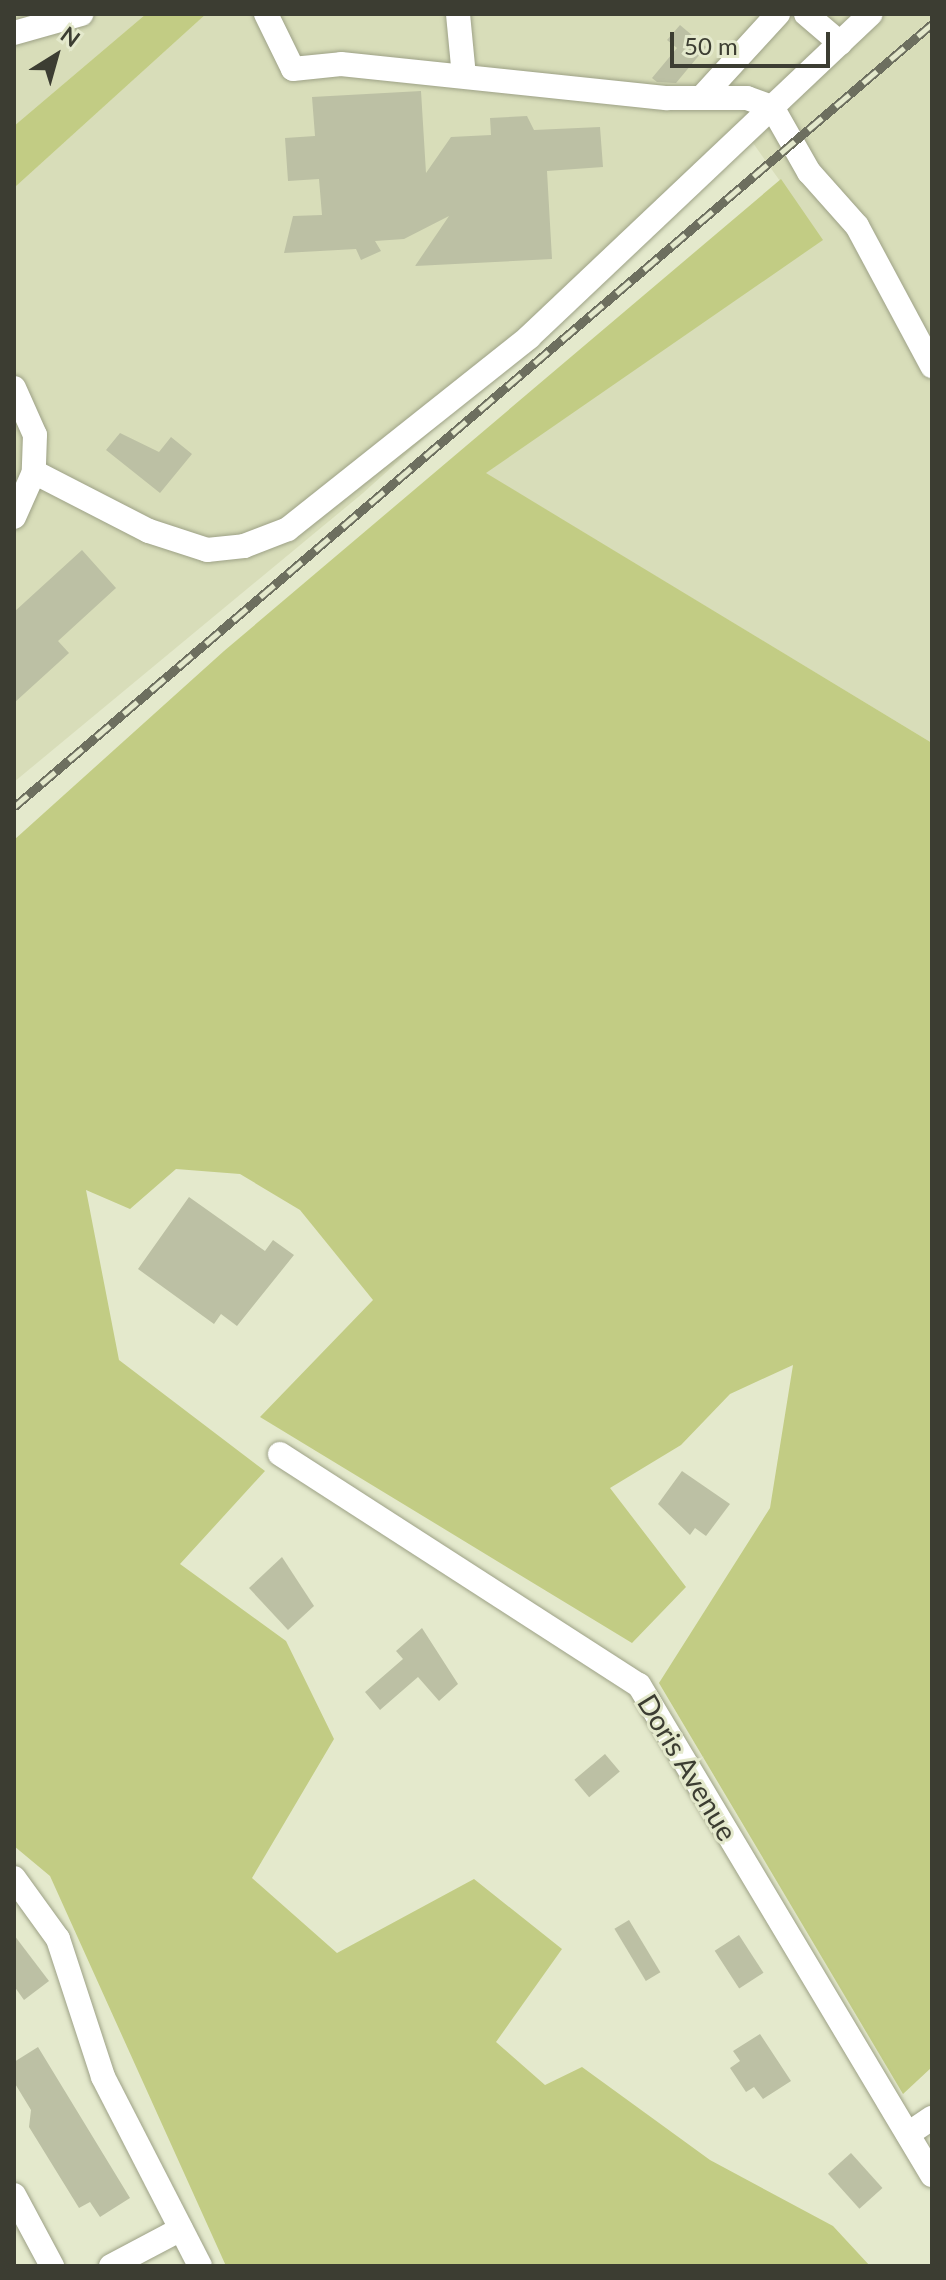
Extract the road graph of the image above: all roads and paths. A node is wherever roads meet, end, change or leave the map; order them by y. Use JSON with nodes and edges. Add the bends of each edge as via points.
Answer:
{"nodes":[{"id":1,"x":81,"y":14,"type":"edge"},
{"id":2,"x":266,"y":14,"type":"edge"},
{"id":3,"x":458,"y":14,"type":"edge"},
{"id":4,"x":778,"y":14,"type":"edge"},
{"id":5,"x":806,"y":14,"type":"edge"},
{"id":6,"x":870,"y":14,"type":"edge"},
{"id":7,"x":14,"y":33,"type":"edge"},
{"id":8,"x":840,"y":43,"type":"junction"},
{"id":9,"x":464,"y":76,"type":"junction"},
{"id":10,"x":701,"y":98,"type":"junction"},
{"id":11,"x":767,"y":112,"type":"junction"},
{"id":12,"x":932,"y":366,"type":"edge"},
{"id":13,"x":14,"y":388,"type":"edge"},
{"id":14,"x":34,"y":472,"type":"junction"},
{"id":15,"x":14,"y":517,"type":"edge"},
{"id":16,"x":280,"y":1454,"type":"dead end"},
{"id":17,"x":14,"y":1878,"type":"edge"},
{"id":18,"x":932,"y":2118,"type":"edge"},
{"id":19,"x":908,"y":2134,"type":"junction"},
{"id":20,"x":932,"y":2175,"type":"edge"},
{"id":21,"x":14,"y":2195,"type":"edge"},
{"id":22,"x":181,"y":2229,"type":"junction"},
{"id":23,"x":52,"y":2266,"type":"edge"},
{"id":24,"x":111,"y":2266,"type":"edge"},
{"id":25,"x":200,"y":2266,"type":"edge"}],
"edges":[{"from":1,"to":7,"type":"street"},
{"from":2,"to":9,"type":"street","via":[[293,69],[341,64]]},
{"from":3,"to":9,"type":"street"},
{"from":4,"to":10,"type":"street"},
{"from":5,"to":8,"type":"street"},
{"from":6,"to":8,"type":"street"},
{"from":8,"to":11,"type":"street"},
{"from":9,"to":10,"type":"street"},
{"from":10,"to":11,"type":"street","via":[[747,98]]},
{"from":11,"to":12,"type":"street","via":[[809,172],[857,226]]},
{"from":11,"to":14,"type":"street","via":[[529,337],[288,529],[244,546],[207,550],[149,531]]},
{"from":13,"to":14,"type":"street","via":[[35,435]]},
{"from":14,"to":15,"type":"street"},
{"from":16,"to":19,"type":"street","name":"Doris Avenue","via":[[639,1685]]},
{"from":17,"to":22,"type":"street","via":[[58,1939],[103,2077]]},
{"from":18,"to":19,"type":"street"},
{"from":19,"to":20,"type":"street","name":"Doris Avenue"},
{"from":21,"to":23,"type":"street"},
{"from":22,"to":24,"type":"street"},
{"from":22,"to":25,"type":"street"}]}
